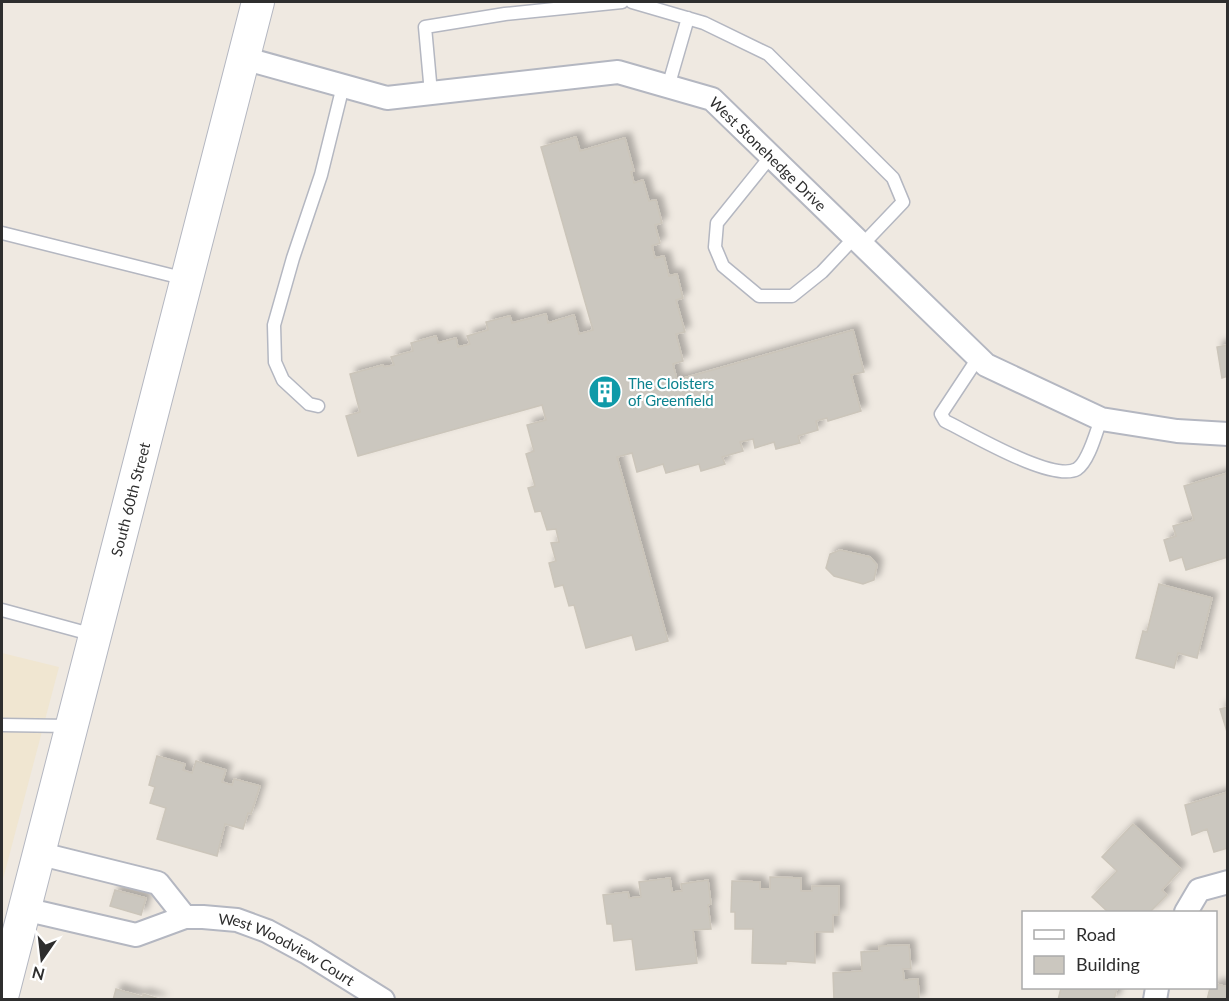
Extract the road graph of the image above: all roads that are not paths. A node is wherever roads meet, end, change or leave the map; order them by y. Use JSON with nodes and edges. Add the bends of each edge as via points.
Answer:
{"nodes":[{"id":1,"x":258,"y":2,"type":"edge"},
{"id":2,"x":622,"y":2,"type":"edge"},
{"id":3,"x":632,"y":2,"type":"edge"},
{"id":4,"x":688,"y":18,"type":"junction"},
{"id":5,"x":243,"y":58,"type":"junction"},
{"id":6,"x":343,"y":86,"type":"junction"},
{"id":7,"x":668,"y":87,"type":"junction"},
{"id":8,"x":431,"y":93,"type":"junction"},
{"id":9,"x":771,"y":156,"type":"junction"},
{"id":10,"x":2,"y":233,"type":"edge"},
{"id":11,"x":858,"y":241,"type":"junction"},
{"id":12,"x":186,"y":279,"type":"junction"},
{"id":13,"x":978,"y":358,"type":"junction"},
{"id":14,"x":318,"y":406,"type":"dead end"},
{"id":15,"x":1101,"y":419,"type":"junction"},
{"id":16,"x":1227,"y":434,"type":"edge"},
{"id":17,"x":2,"y":610,"type":"edge"},
{"id":18,"x":94,"y":635,"type":"junction"},
{"id":19,"x":2,"y":724,"type":"edge"},
{"id":20,"x":70,"y":726,"type":"junction"},
{"id":21,"x":38,"y":853,"type":"junction"},
{"id":22,"x":1227,"y":882,"type":"edge"},
{"id":23,"x":24,"y":909,"type":"junction"},
{"id":24,"x":1187,"y":911,"type":"edge"},
{"id":25,"x":185,"y":917,"type":"junction"},
{"id":26,"x":2,"y":997,"type":"edge"},
{"id":27,"x":383,"y":999,"type":"edge"}],
"edges":[{"from":1,"to":5,"type":"street","name":"South 60th Street"},
{"from":2,"to":8,"type":"lane","via":[[425,27]]},
{"from":3,"to":4,"type":"lane"},
{"from":4,"to":7,"type":"lane"},
{"from":4,"to":11,"type":"lane","via":[[768,54],[893,178],[903,202]]},
{"from":5,"to":6,"type":"street","name":"West Stonehedge Drive"},
{"from":5,"to":12,"type":"street","name":"South 60th Street"},
{"from":6,"to":8,"type":"street","name":"West Stonehedge Drive","via":[[387,98]]},
{"from":6,"to":14,"type":"lane","via":[[321,175],[274,325],[274,362],[283,380],[309,404]]},
{"from":7,"to":8,"type":"street","name":"West Stonehedge Drive","via":[[618,72]]},
{"from":7,"to":9,"type":"street","name":"West Stonehedge Drive","via":[[712,99]]},
{"from":9,"to":11,"type":"street","name":"West Stonehedge Drive"},
{"from":9,"to":11,"type":"lane","via":[[717,223],[715,247],[723,266],[759,296],[792,296]]},
{"from":10,"to":12,"type":"lane"},
{"from":11,"to":13,"type":"street","name":"West Stonehedge Drive"},
{"from":12,"to":18,"type":"street","name":"South 60th Street"},
{"from":13,"to":15,"type":"street","name":"West Stonehedge Drive"},
{"from":13,"to":15,"type":"lane","via":[[941,414],[945,421],[1025,461],[1055,471],[1076,469],[1083,464]]},
{"from":15,"to":16,"type":"street","name":"West Stonehedge Drive","via":[[1176,431]]},
{"from":17,"to":18,"type":"lane"},
{"from":18,"to":20,"type":"street","name":"South 60th Street"},
{"from":19,"to":20,"type":"lane"},
{"from":20,"to":21,"type":"street","name":"South 60th Street"},
{"from":21,"to":23,"type":"street","name":"South 60th Street"},
{"from":21,"to":25,"type":"street","via":[[158,883]]},
{"from":22,"to":24,"type":"street","via":[[1199,890]]},
{"from":23,"to":25,"type":"street","via":[[136,935]]},
{"from":23,"to":26,"type":"street","name":"South 60th Street"},
{"from":25,"to":27,"type":"street","name":"West Woodview Court","via":[[237,920],[267,931]]}]}
